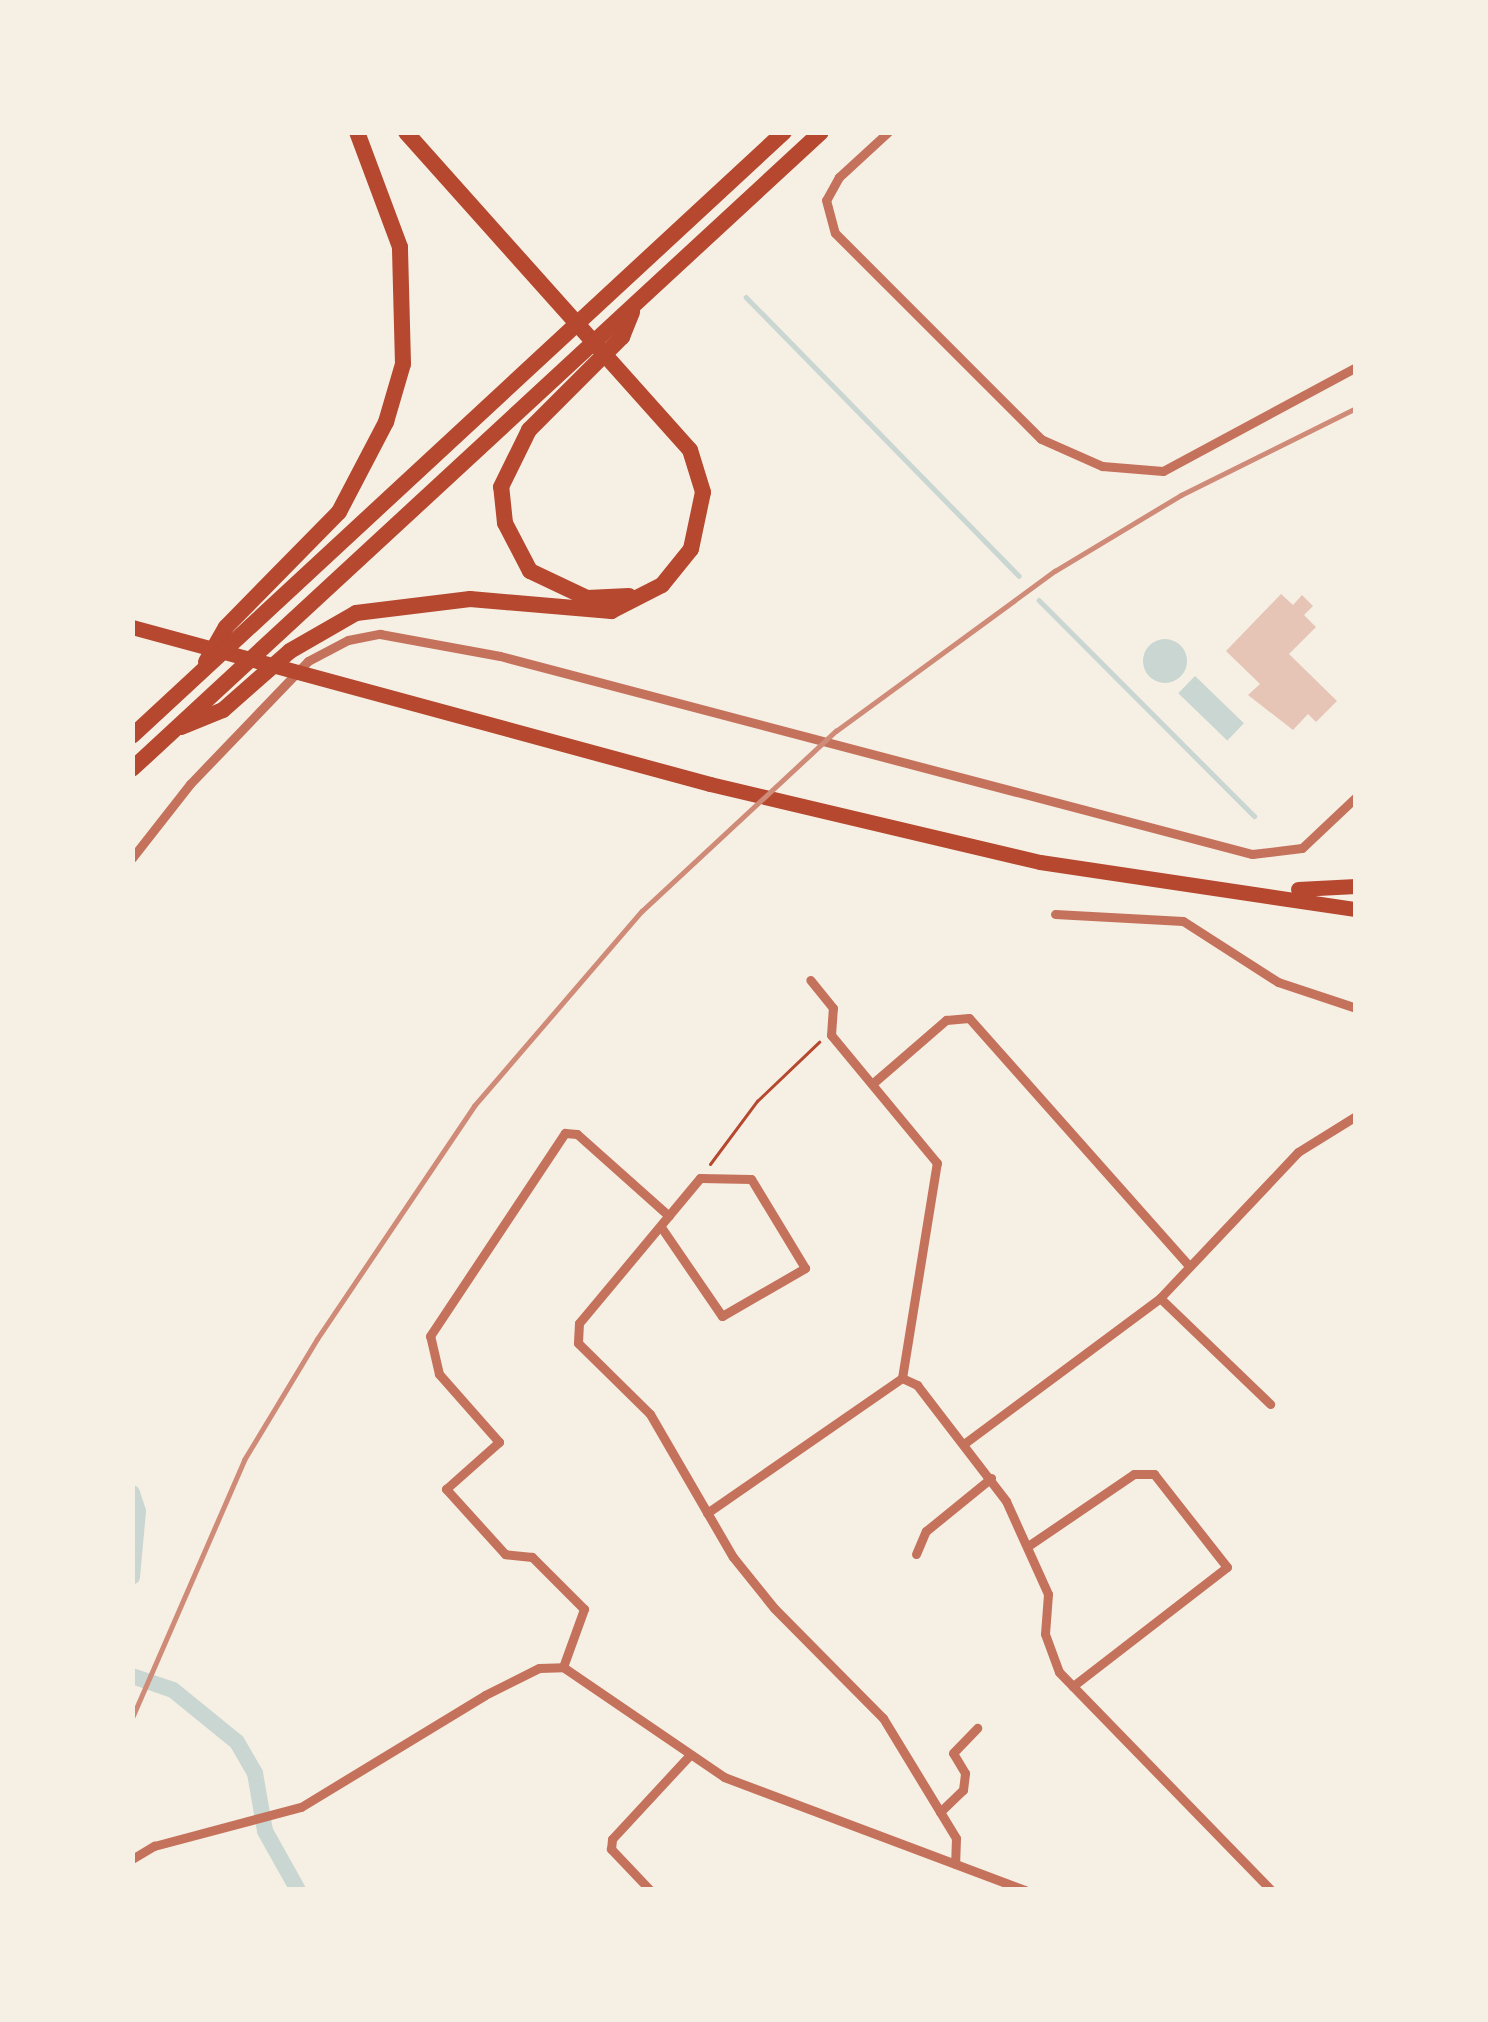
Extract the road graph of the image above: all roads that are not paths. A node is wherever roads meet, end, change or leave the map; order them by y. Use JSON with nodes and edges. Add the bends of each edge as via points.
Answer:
{"nodes":[{"id":1,"x":357,"y":132,"type":"edge"},
{"id":2,"x":406,"y":132,"type":"edge"},
{"id":3,"x":784,"y":132,"type":"edge"},
{"id":4,"x":821,"y":132,"type":"edge"},
{"id":5,"x":887,"y":132,"type":"edge"},
{"id":6,"x":633,"y":308,"type":"junction"},
{"id":7,"x":1356,"y":367,"type":"edge"},
{"id":8,"x":648,"y":594,"type":"junction"},
{"id":9,"x":132,"y":627,"type":"edge"},
{"id":10,"x":197,"y":678,"type":"junction"},
{"id":11,"x":181,"y":727,"type":"junction"},
{"id":12,"x":132,"y":736,"type":"edge"},
{"id":13,"x":132,"y":769,"type":"edge"},
{"id":14,"x":1356,"y":797,"type":"edge"},
{"id":15,"x":132,"y":859,"type":"edge"},
{"id":16,"x":1356,"y":886,"type":"edge"},
{"id":17,"x":1259,"y":890,"type":"junction"},
{"id":18,"x":1356,"y":909,"type":"edge"},
{"id":19,"x":1055,"y":914,"type":"dead end"},
{"id":20,"x":810,"y":980,"type":"dead end"},
{"id":21,"x":1356,"y":1008,"type":"edge"},
{"id":22,"x":872,"y":1084,"type":"junction"},
{"id":23,"x":1356,"y":1116,"type":"edge"},
{"id":24,"x":670,"y":1216,"type":"junction"},
{"id":25,"x":661,"y":1227,"type":"junction"},
{"id":26,"x":1189,"y":1266,"type":"junction"},
{"id":27,"x":1160,"y":1298,"type":"junction"},
{"id":28,"x":902,"y":1378,"type":"junction"},
{"id":29,"x":1270,"y":1404,"type":"dead end"},
{"id":30,"x":965,"y":1443,"type":"junction"},
{"id":31,"x":991,"y":1478,"type":"junction"},
{"id":32,"x":707,"y":1513,"type":"junction"},
{"id":33,"x":1028,"y":1546,"type":"junction"},
{"id":34,"x":916,"y":1554,"type":"dead end"},
{"id":35,"x":563,"y":1666,"type":"junction"},
{"id":36,"x":1073,"y":1686,"type":"junction"},
{"id":37,"x":977,"y":1728,"type":"dead end"},
{"id":38,"x":688,"y":1757,"type":"junction"},
{"id":39,"x":940,"y":1812,"type":"junction"},
{"id":40,"x":132,"y":1859,"type":"edge"},
{"id":41,"x":955,"y":1864,"type":"junction"},
{"id":42,"x":650,"y":1890,"type":"edge"},
{"id":43,"x":1025,"y":1890,"type":"edge"},
{"id":44,"x":1271,"y":1890,"type":"edge"}],
"edges":[{"from":1,"to":10,"type":"highway","via":[[392,209],[407,293],[403,364],[386,422],[339,512],[226,627]]},
{"from":2,"to":8,"type":"highway","via":[[690,450],[703,492],[692,549]]},
{"from":3,"to":10,"type":"highway"},
{"from":4,"to":6,"type":"highway"},
{"from":5,"to":7,"type":"street","via":[[826,200],[835,233],[1041,439],[1102,466],[1163,471]]},
{"from":6,"to":8,"type":"highway","via":[[622,337],[529,430],[501,488],[505,523],[530,571],[587,598]]},
{"from":6,"to":11,"type":"highway"},
{"from":8,"to":11,"type":"highway","via":[[587,614],[470,598],[356,613],[290,651],[223,710]]},
{"from":9,"to":17,"type":"main road","via":[[710,784],[1040,862]]},
{"from":10,"to":12,"type":"highway"},
{"from":11,"to":13,"type":"highway"},
{"from":14,"to":15,"type":"street","via":[[1302,848],[1252,854],[500,656],[380,634],[308,661],[190,784]]},
{"from":16,"to":17,"type":"main road"},
{"from":17,"to":18,"type":"main road"},
{"from":19,"to":21,"type":"street","via":[[1184,921],[1278,982]]},
{"from":20,"to":22,"type":"street","via":[[832,1008],[831,1035]]},
{"from":22,"to":26,"type":"street","via":[[946,1020],[969,1018]]},
{"from":22,"to":28,"type":"street","via":[[937,1163]]},
{"from":23,"to":26,"type":"street","via":[[1298,1152]]},
{"from":24,"to":25,"type":"street"},
{"from":24,"to":25,"type":"street","via":[[700,1178],[751,1178],[805,1264],[802,1272],[722,1316]]},
{"from":24,"to":35,"type":"street","via":[[578,1134],[566,1133],[430,1336],[439,1374],[499,1442],[446,1489],[505,1554],[532,1557],[584,1610]]},
{"from":25,"to":32,"type":"street","via":[[574,1334],[650,1414]]},
{"from":26,"to":27,"type":"street"},
{"from":27,"to":29,"type":"street"},
{"from":27,"to":30,"type":"street"},
{"from":28,"to":30,"type":"street"},
{"from":28,"to":32,"type":"street"},
{"from":30,"to":31,"type":"street"},
{"from":31,"to":33,"type":"street"},
{"from":31,"to":34,"type":"street","via":[[926,1531]]},
{"from":32,"to":39,"type":"street","via":[[774,1608],[883,1718]]},
{"from":33,"to":36,"type":"street","via":[[1048,1594],[1050,1657]]},
{"from":33,"to":36,"type":"street","via":[[1134,1474],[1154,1474],[1227,1567]]},
{"from":35,"to":38,"type":"street"},
{"from":35,"to":40,"type":"street","via":[[539,1668],[485,1695],[276,1815]]},
{"from":36,"to":44,"type":"street"},
{"from":37,"to":39,"type":"street","via":[[952,1753],[965,1773],[962,1790]]},
{"from":38,"to":41,"type":"street"},
{"from":38,"to":42,"type":"street","via":[[612,1839],[611,1849]]},
{"from":39,"to":41,"type":"street","via":[[956,1838]]},
{"from":41,"to":43,"type":"street"}]}
